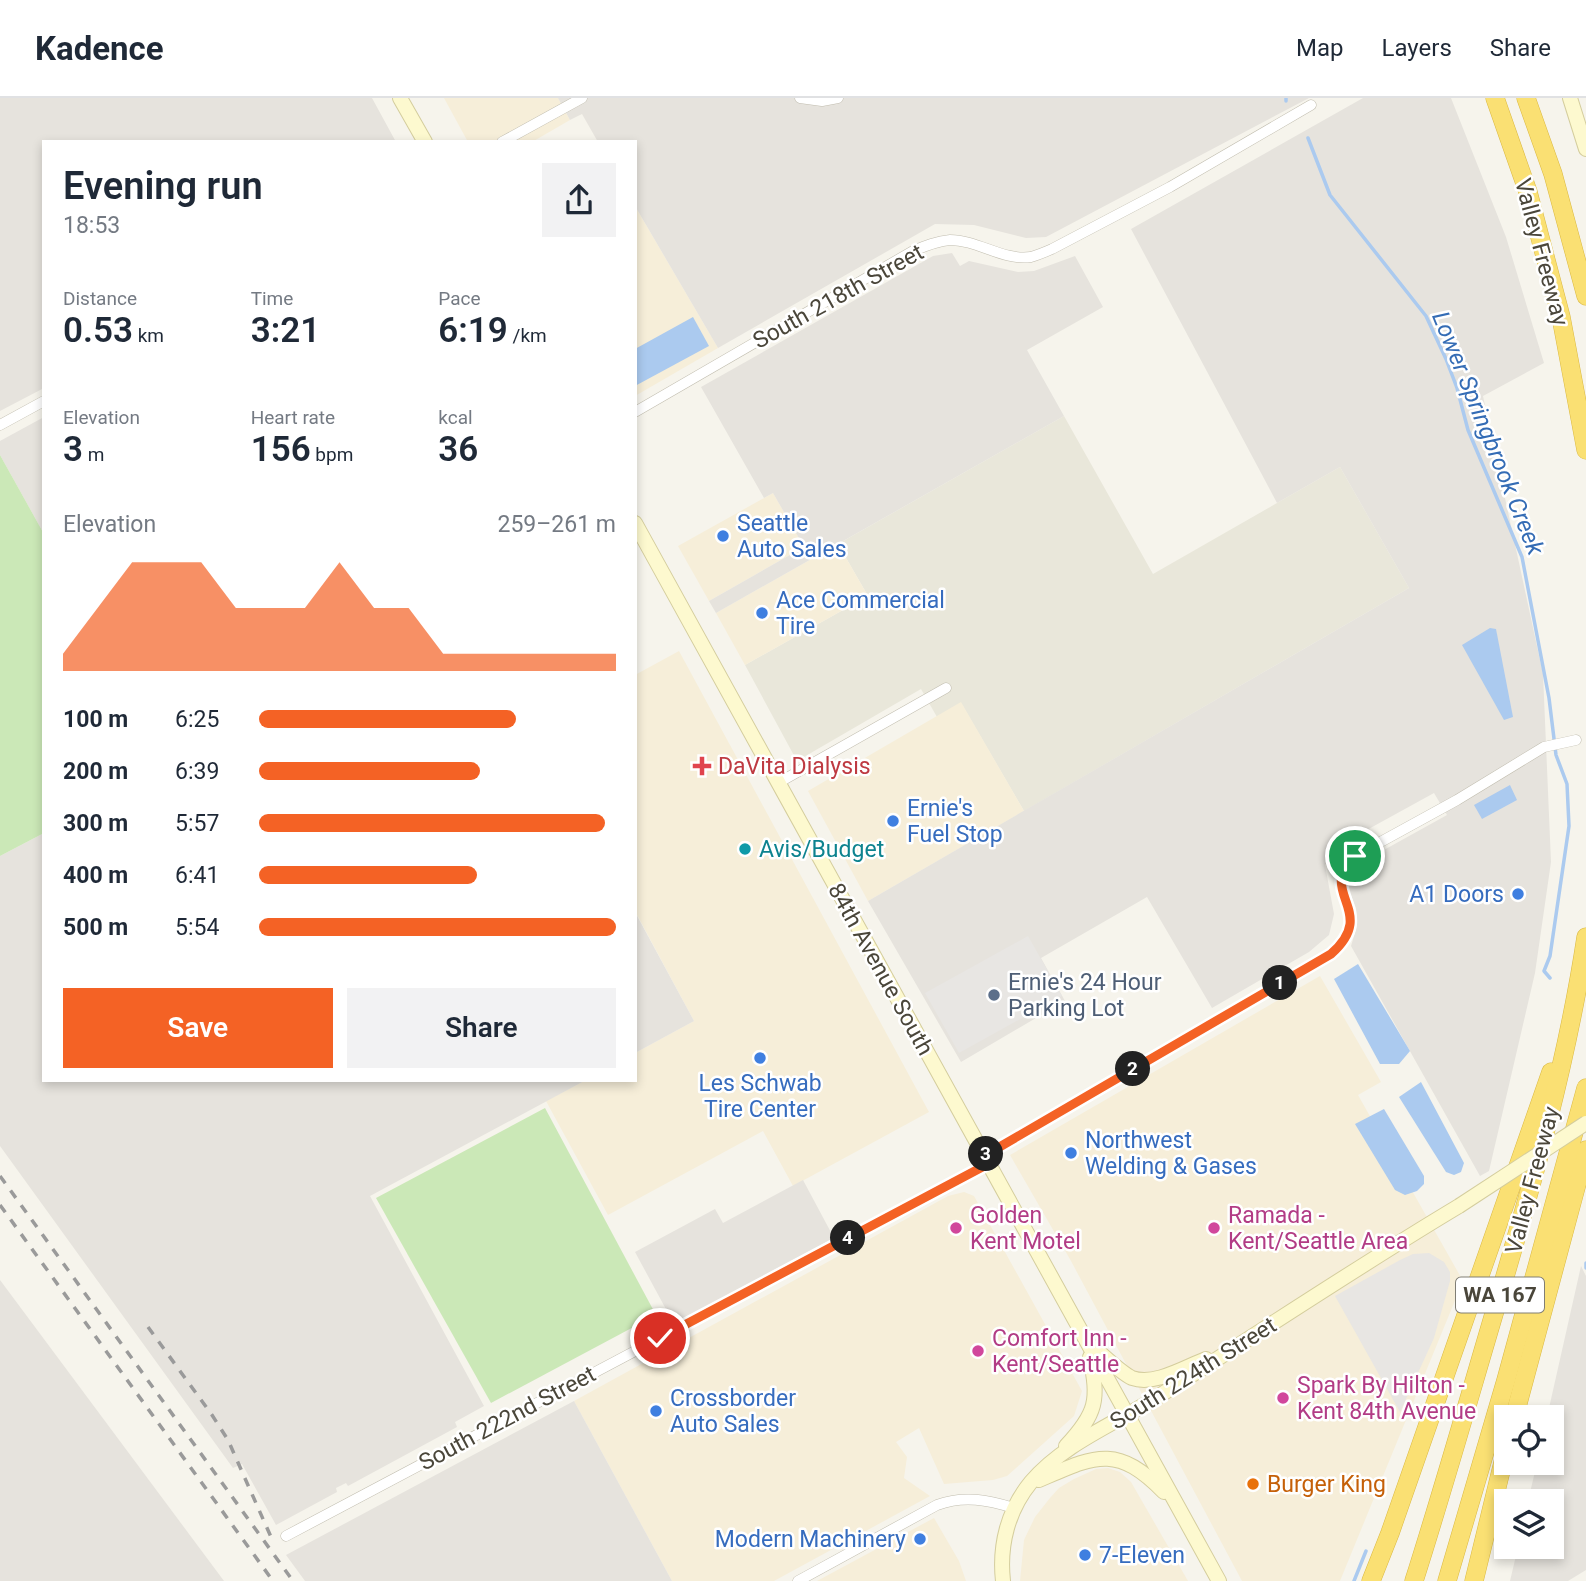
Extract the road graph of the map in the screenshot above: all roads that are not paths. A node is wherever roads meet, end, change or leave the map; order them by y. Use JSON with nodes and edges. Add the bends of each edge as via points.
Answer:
{"nodes":[{"id":1,"x":400,"y":98,"type":"edge"},
{"id":2,"x":582,"y":98,"type":"edge"},
{"id":3,"x":800,"y":98,"type":"edge"},
{"id":4,"x":838,"y":98,"type":"edge"},
{"id":5,"x":1495,"y":98,"type":"edge"},
{"id":6,"x":1526,"y":98,"type":"edge"},
{"id":7,"x":1570,"y":98,"type":"edge"},
{"id":8,"x":1311,"y":105,"type":"dead end"},
{"id":9,"x":424,"y":140,"type":"edge"},
{"id":10,"x":506,"y":140,"type":"edge"},
{"id":11,"x":1586,"y":149,"type":"edge"},
{"id":12,"x":1586,"y":296,"type":"edge"},
{"id":13,"x":42,"y":402,"type":"edge"},
{"id":14,"x":637,"y":411,"type":"edge"},
{"id":15,"x":0,"y":425,"type":"edge"},
{"id":16,"x":1586,"y":450,"type":"edge"},
{"id":17,"x":637,"y":527,"type":"edge"},
{"id":18,"x":946,"y":688,"type":"dead end"},
{"id":19,"x":1576,"y":740,"type":"dead end"},
{"id":20,"x":778,"y":783,"type":"junction"},
{"id":21,"x":1586,"y":937,"type":"edge"},
{"id":22,"x":1574,"y":1006,"type":"junction"},
{"id":23,"x":1586,"y":1088,"type":"edge"},
{"id":24,"x":1586,"y":1124,"type":"edge"},
{"id":25,"x":1586,"y":1150,"type":"edge"},
{"id":26,"x":986,"y":1160,"type":"junction"},
{"id":27,"x":1087,"y":1342,"type":"junction"},
{"id":28,"x":1235,"y":1348,"type":"junction"},
{"id":29,"x":1517,"y":1405,"type":"edge"},
{"id":30,"x":1127,"y":1416,"type":"junction"},
{"id":31,"x":1051,"y":1462,"type":"junction"},
{"id":32,"x":1500,"y":1475,"type":"edge"},
{"id":33,"x":1030,"y":1483,"type":"junction"},
{"id":34,"x":1014,"y":1508,"type":"junction"},
{"id":35,"x":1179,"y":1509,"type":"junction"},
{"id":36,"x":286,"y":1535,"type":"dead end"},
{"id":37,"x":798,"y":1581,"type":"edge"},
{"id":38,"x":1003,"y":1581,"type":"edge"},
{"id":39,"x":1219,"y":1581,"type":"edge"},
{"id":40,"x":1371,"y":1581,"type":"edge"},
{"id":41,"x":1414,"y":1581,"type":"edge"},
{"id":42,"x":1447,"y":1581,"type":"edge"},
{"id":43,"x":1474,"y":1581,"type":"edge"}],
"edges":[{"from":1,"to":9,"type":"main road"},
{"from":2,"to":10,"type":"street"},
{"from":3,"to":4,"type":"street"},
{"from":5,"to":16,"type":"highway","name":"Valley Freeway","via":[[1528,192],[1561,317]]},
{"from":6,"to":12,"type":"highway","name":"Valley Freeway"},
{"from":7,"to":11,"type":"main road"},
{"from":8,"to":14,"type":"street","name":"South 218th Street","via":[[1182,181],[1031,257],[1012,257],[966,242],[930,243]]},
{"from":13,"to":15,"type":"street"},
{"from":17,"to":20,"type":"main road","name":"84th Avenue South"},
{"from":18,"to":20,"type":"street"},
{"from":19,"to":26,"type":"street","name":"South 222nd Street","via":[[1544,747],[1355,856],[1345,864],[1340,879],[1351,921],[1349,932],[1331,954]]},
{"from":20,"to":26,"type":"main road","name":"84th Avenue South"},
{"from":21,"to":22,"type":"highway","name":"Valley Freeway","number":"WA 167"},
{"from":22,"to":40,"type":"highway"},
{"from":22,"to":41,"type":"highway","name":"Valley Freeway","number":"WA 167","via":[[1529,1197]]},
{"from":23,"to":42,"type":"highway","name":"Valley Freeway","number":"WA 167"},
{"from":24,"to":28,"type":"main road","name":"South 224th Street","bridge":true},
{"from":25,"to":29,"type":"highway"},
{"from":26,"to":27,"type":"main road","name":"84th Avenue South"},
{"from":26,"to":36,"type":"street","name":"South 222nd Street"},
{"from":27,"to":28,"type":"main road","via":[[1131,1377],[1144,1379]]},
{"from":27,"to":30,"type":"main road","name":"84th Avenue South"},
{"from":27,"to":31,"type":"main road","via":[[1097,1395],[1088,1419]]},
{"from":28,"to":30,"type":"main road","name":"South 224th Street"},
{"from":30,"to":31,"type":"main road","name":"South 224th Street"},
{"from":30,"to":35,"type":"main road","name":"84th Avenue South"},
{"from":31,"to":33,"type":"main road","name":"South 224th Street"},
{"from":32,"to":43,"type":"highway"},
{"from":33,"to":34,"type":"main road","name":"South 224th Street"},
{"from":33,"to":35,"type":"main road","via":[[1083,1461],[1118,1460],[1143,1472]]},
{"from":34,"to":37,"type":"street","via":[[977,1499],[950,1500]]},
{"from":34,"to":38,"type":"main road","name":"South 224th Street","via":[[1003,1545]]},
{"from":35,"to":39,"type":"main road","name":"84th Avenue South"}]}
